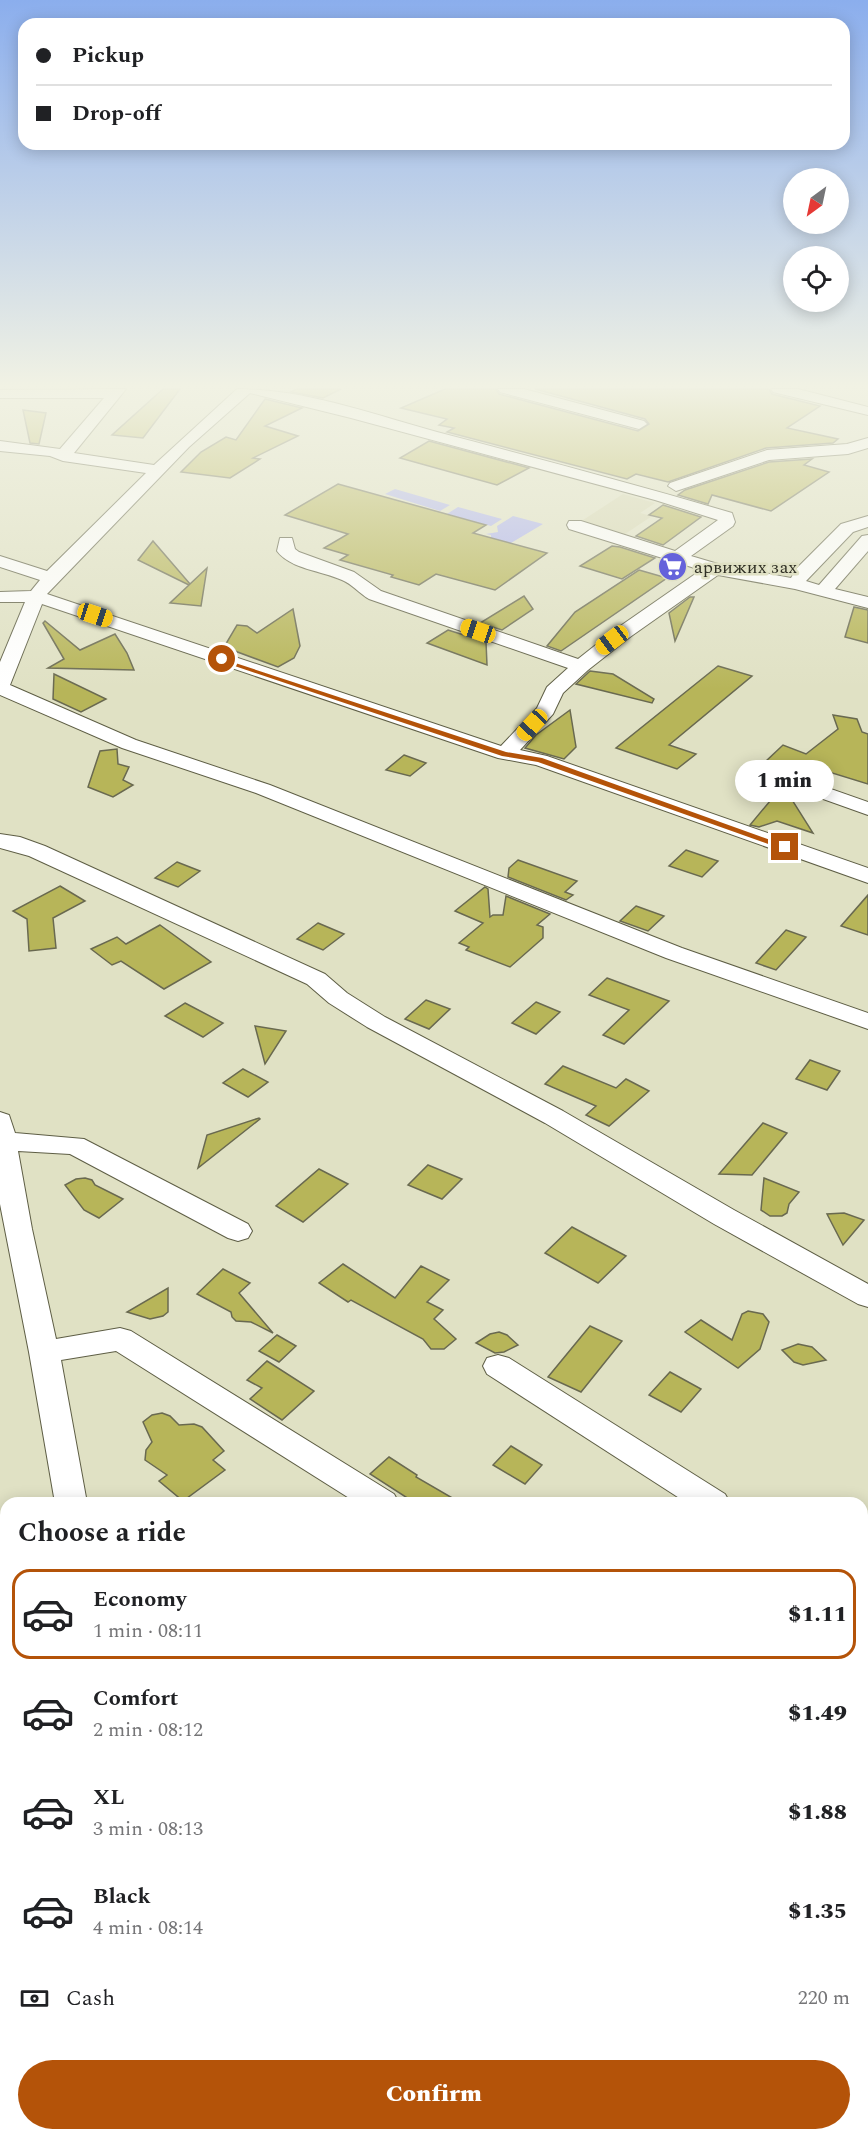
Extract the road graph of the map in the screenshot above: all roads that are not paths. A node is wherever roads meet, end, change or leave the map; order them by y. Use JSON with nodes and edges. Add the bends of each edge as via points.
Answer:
{"nodes":[{"id":1,"x":140,"y":489,"type":"edge"},
{"id":2,"x":632,"y":489,"type":"edge"},
{"id":3,"x":868,"y":521,"type":"edge"},
{"id":4,"x":575,"y":525,"type":"dead end"},
{"id":5,"x":868,"y":540,"type":"edge"},
{"id":6,"x":286,"y":542,"type":"dead end"},
{"id":7,"x":678,"y":557,"type":"junction"},
{"id":8,"x":0,"y":561,"type":"edge"},
{"id":9,"x":716,"y":569,"type":"junction"},
{"id":10,"x":51,"y":577,"type":"junction"},
{"id":11,"x":796,"y":584,"type":"junction"},
{"id":12,"x":824,"y":590,"type":"junction"},
{"id":13,"x":36,"y":596,"type":"junction"},
{"id":14,"x":0,"y":597,"type":"edge"},
{"id":15,"x":868,"y":603,"type":"edge"},
{"id":16,"x":581,"y":666,"type":"junction"},
{"id":17,"x":0,"y":686,"type":"edge"},
{"id":18,"x":505,"y":754,"type":"junction"},
{"id":19,"x":760,"y":770,"type":"dead end"},
{"id":20,"x":868,"y":809,"type":"edge"},
{"id":21,"x":0,"y":841,"type":"edge"},
{"id":22,"x":868,"y":876,"type":"edge"},
{"id":23,"x":868,"y":1021,"type":"edge"},
{"id":24,"x":2,"y":1131,"type":"edge"},
{"id":25,"x":238,"y":1231,"type":"dead end"},
{"id":26,"x":868,"y":1297,"type":"edge"},
{"id":27,"x":44,"y":1352,"type":"junction"},
{"id":28,"x":498,"y":1366,"type":"dead end"},
{"id":29,"x":70,"y":1497,"type":"edge"},
{"id":30,"x":372,"y":1497,"type":"edge"},
{"id":31,"x":704,"y":1497,"type":"edge"}],
"edges":[{"from":1,"to":10,"type":"street"},
{"from":2,"to":7,"type":"street","via":[[726,517],[727,522]]},
{"from":3,"to":11,"type":"street","via":[[847,528]]},
{"from":4,"to":7,"type":"street"},
{"from":5,"to":12,"type":"street"},
{"from":6,"to":16,"type":"street","via":[[286,551],[295,557],[360,582],[375,595]]},
{"from":7,"to":9,"type":"street"},
{"from":8,"to":10,"type":"street"},
{"from":9,"to":11,"type":"street"},
{"from":9,"to":16,"type":"street"},
{"from":10,"to":13,"type":"street"},
{"from":11,"to":12,"type":"street"},
{"from":12,"to":15,"type":"street"},
{"from":13,"to":14,"type":"street"},
{"from":13,"to":17,"type":"street"},
{"from":13,"to":18,"type":"street"},
{"from":16,"to":18,"type":"street","via":[[554,690],[546,710]]},
{"from":17,"to":23,"type":"street","via":[[137,747],[263,789],[674,953]]},
{"from":18,"to":22,"type":"street","via":[[540,760]]},
{"from":19,"to":20,"type":"street"},
{"from":21,"to":26,"type":"street","via":[[37,851],[316,979],[376,1022],[554,1118]]},
{"from":24,"to":25,"type":"street","via":[[75,1145]]},
{"from":24,"to":27,"type":"street"},
{"from":27,"to":29,"type":"street"},
{"from":27,"to":30,"type":"street","via":[[120,1339]]},
{"from":28,"to":31,"type":"street"}]}
